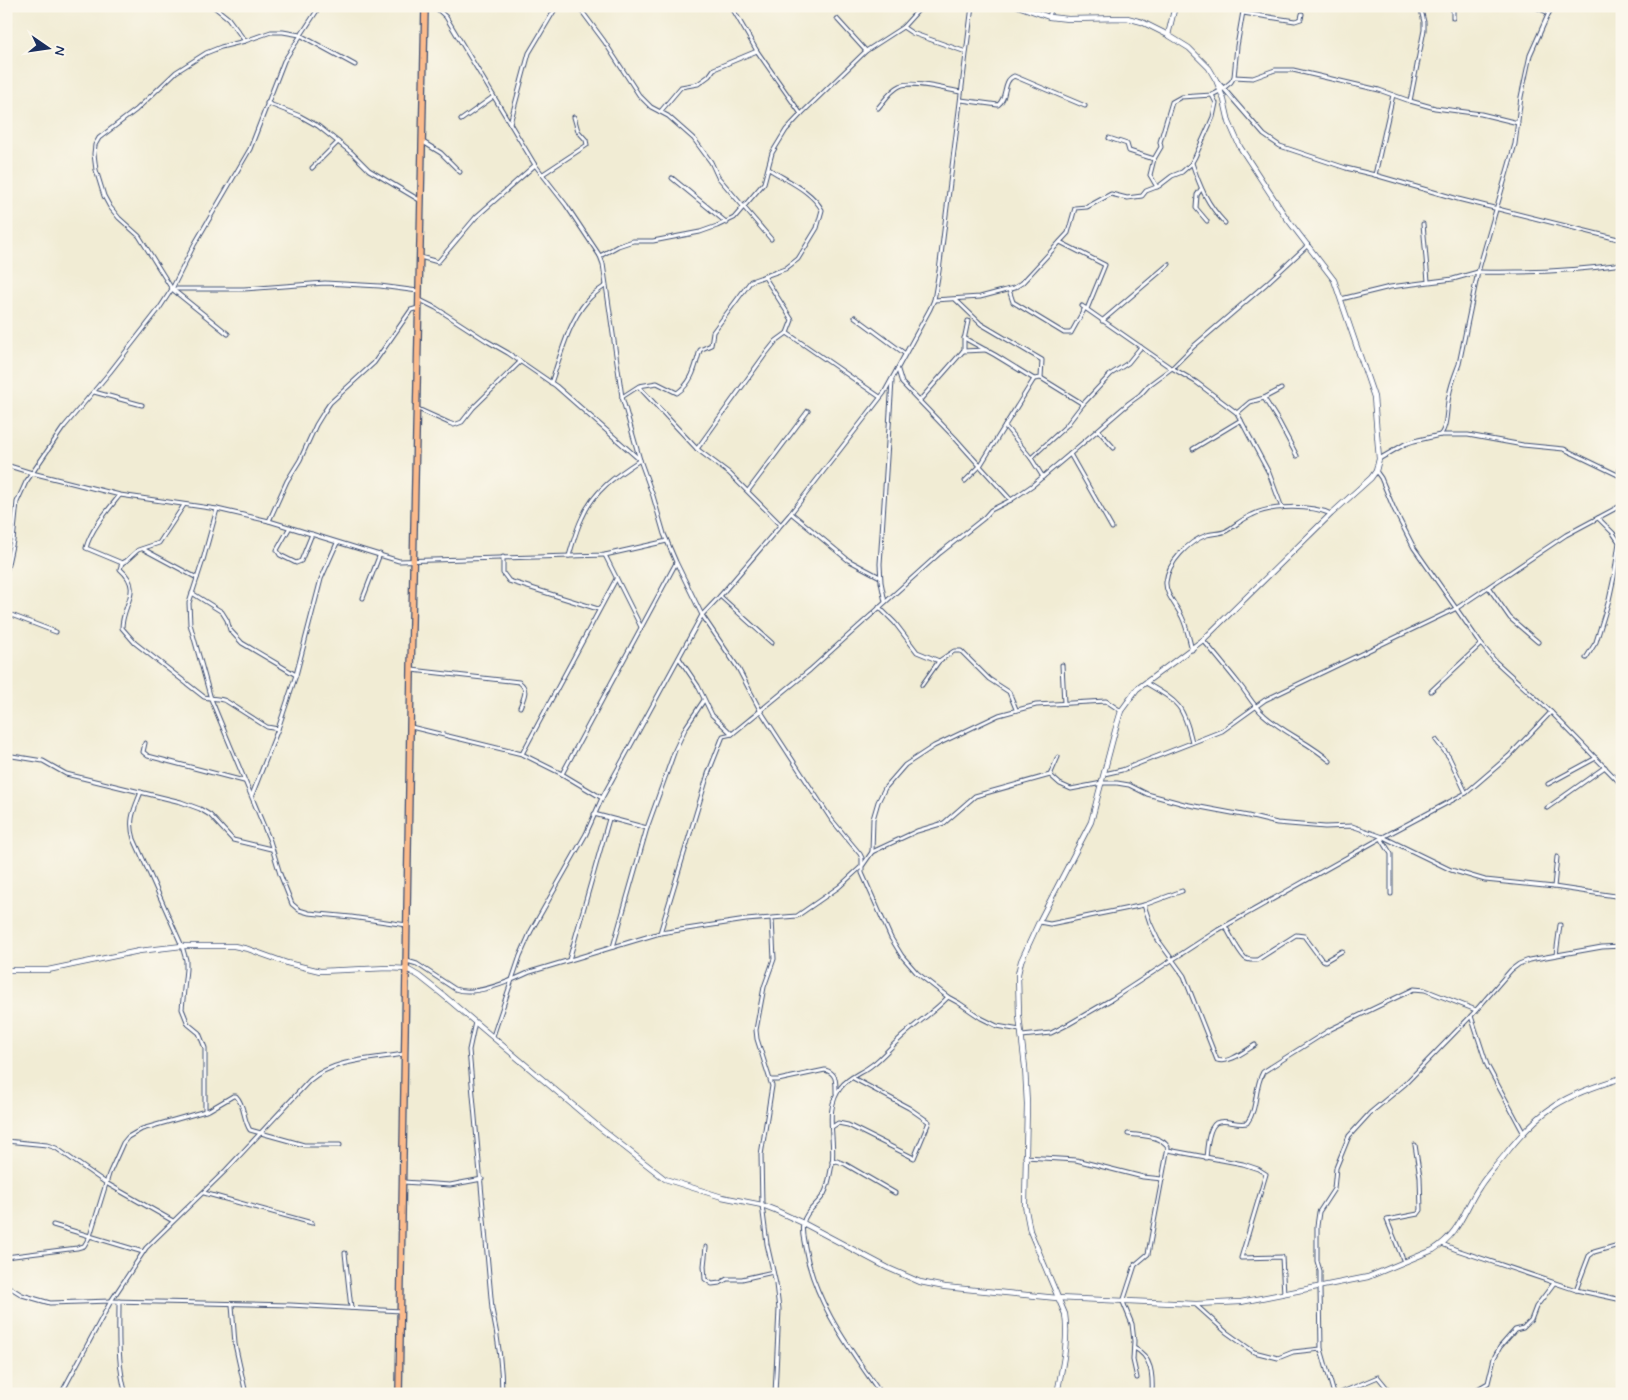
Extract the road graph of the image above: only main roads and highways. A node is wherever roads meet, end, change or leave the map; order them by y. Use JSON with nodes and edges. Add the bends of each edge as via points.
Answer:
{"nodes":[{"id":1,"x":425,"y":6,"type":"edge"},
{"id":2,"x":399,"y":1394,"type":"edge"}],
"edges":[{"from":1,"to":2,"type":"main road"}]}
